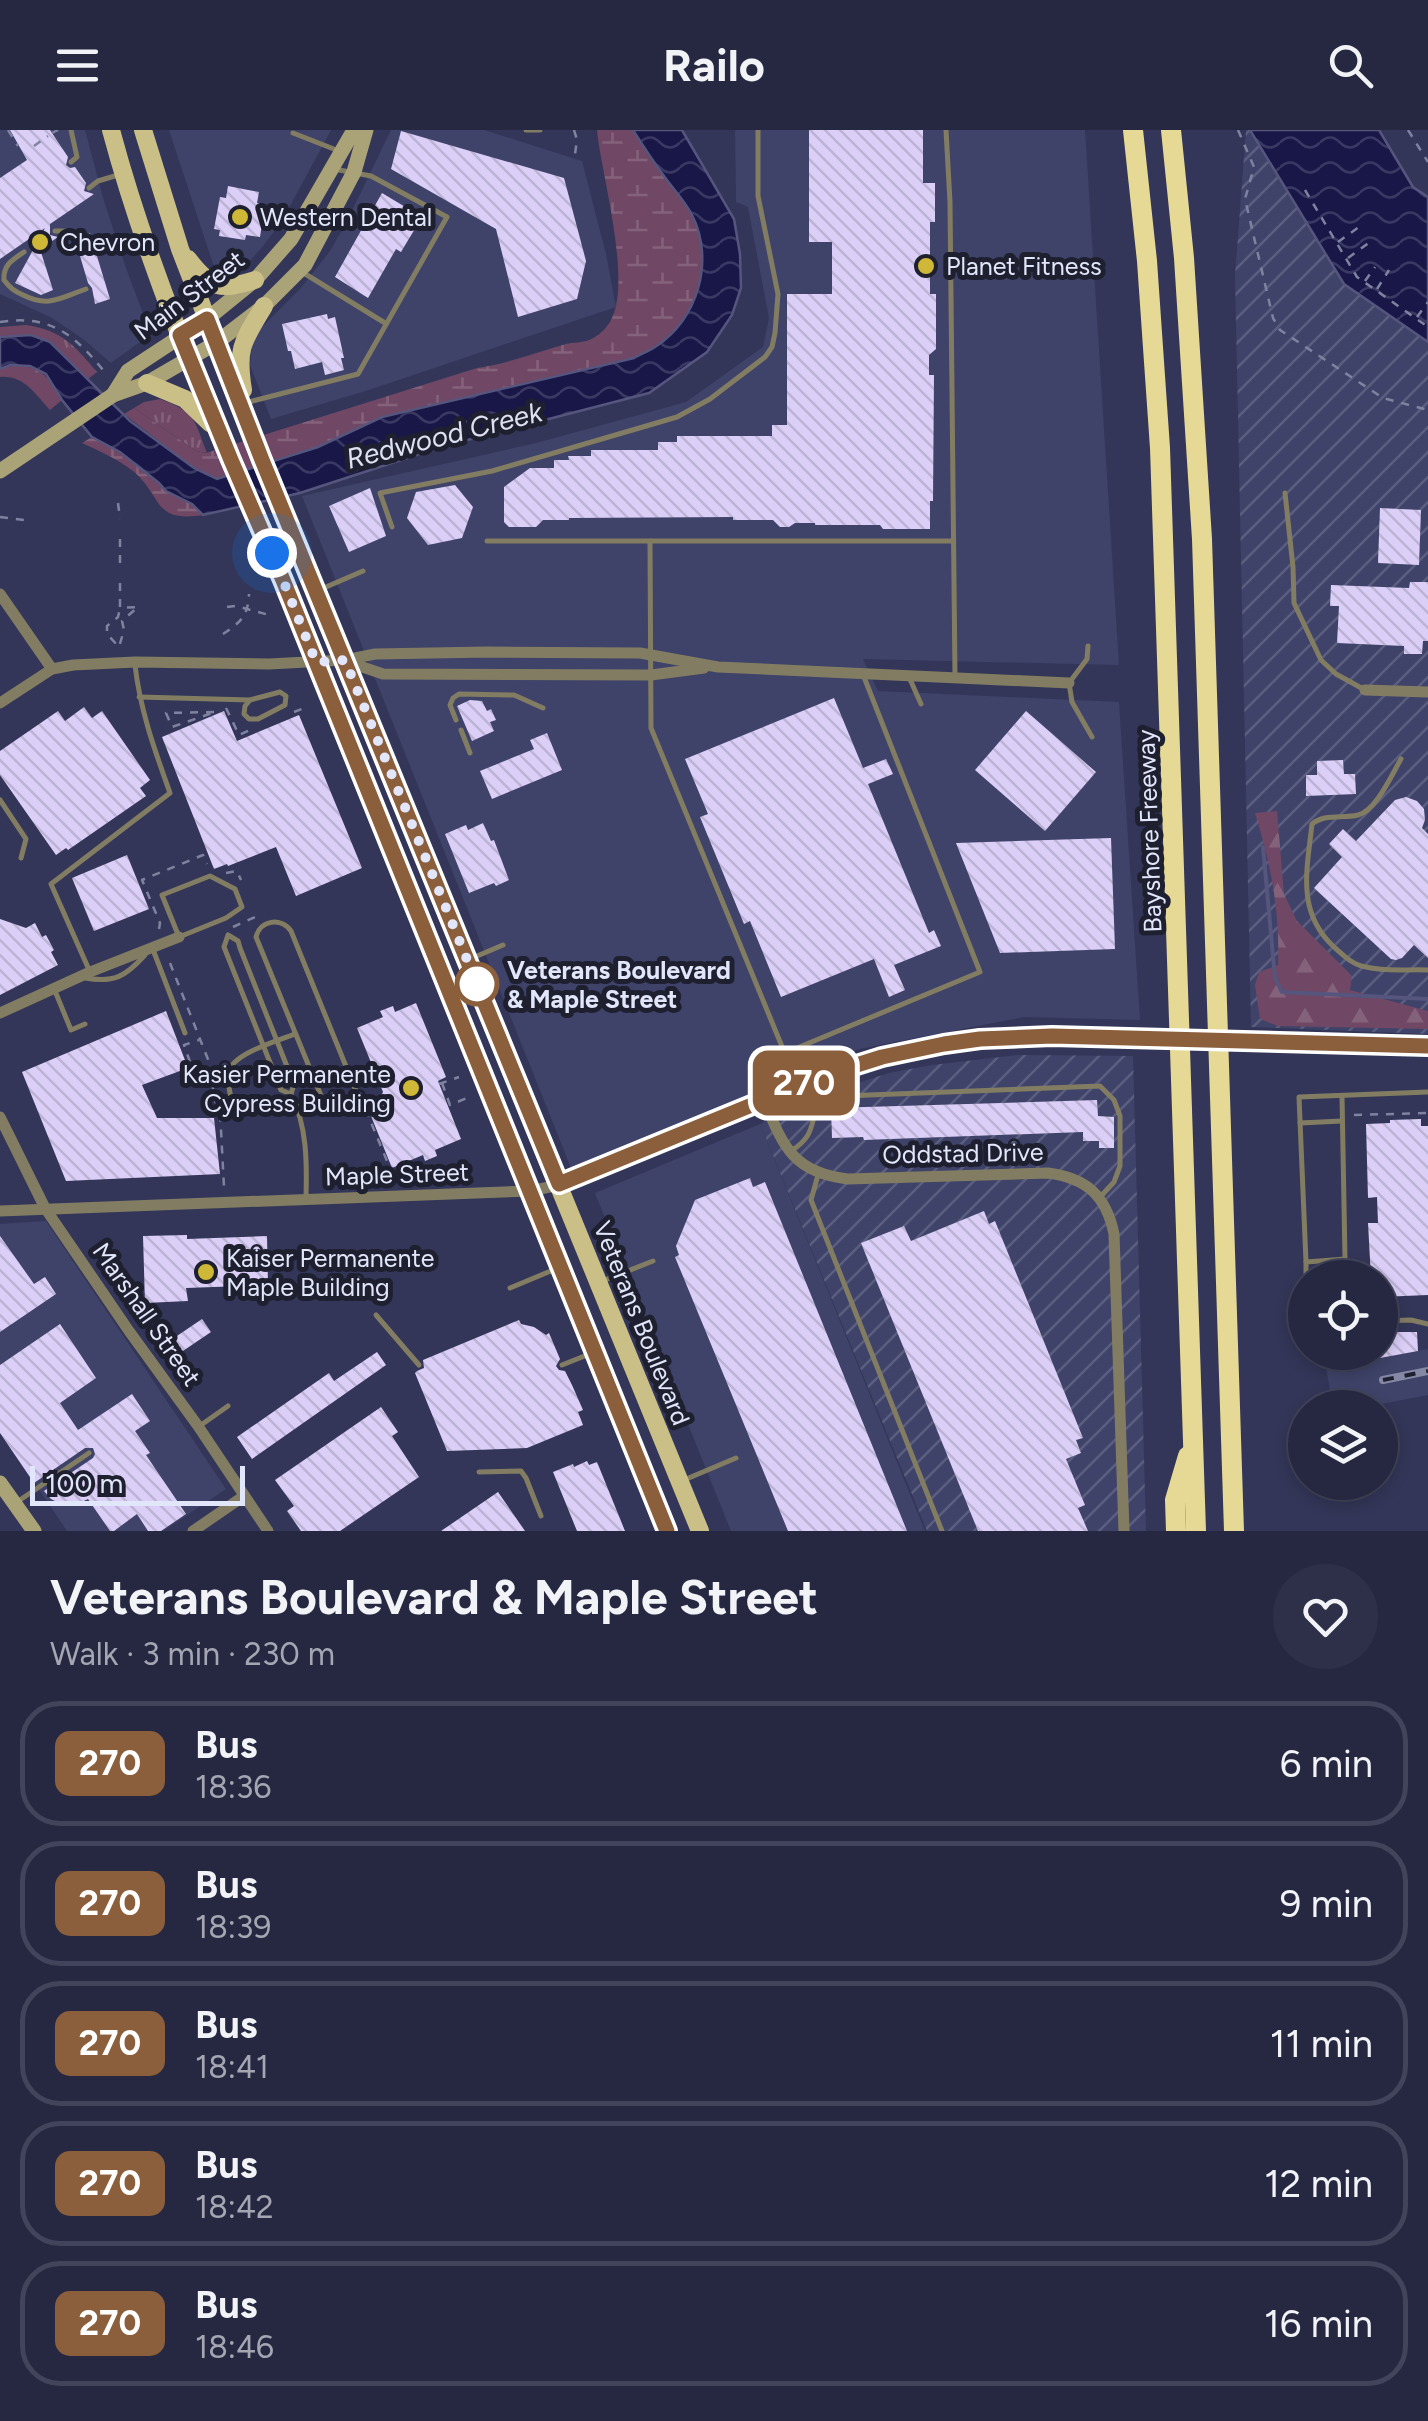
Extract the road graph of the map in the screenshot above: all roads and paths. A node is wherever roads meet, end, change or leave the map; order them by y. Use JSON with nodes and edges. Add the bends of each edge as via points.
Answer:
{"nodes":[{"id":1,"x":8,"y":130,"type":"edge"},
{"id":2,"x":58,"y":130,"type":"edge"},
{"id":3,"x":70,"y":130,"type":"edge"},
{"id":4,"x":111,"y":130,"type":"edge"},
{"id":5,"x":143,"y":130,"type":"edge"},
{"id":6,"x":354,"y":130,"type":"edge"},
{"id":7,"x":366,"y":130,"type":"edge"},
{"id":8,"x":526,"y":130,"type":"edge"},
{"id":9,"x":540,"y":130,"type":"edge"},
{"id":10,"x":574,"y":130,"type":"edge"},
{"id":11,"x":758,"y":130,"type":"edge"},
{"id":12,"x":946,"y":130,"type":"edge"},
{"id":13,"x":1134,"y":130,"type":"edge"},
{"id":14,"x":1172,"y":130,"type":"edge"},
{"id":15,"x":1238,"y":130,"type":"edge"},
{"id":16,"x":1408,"y":130,"type":"edge"},
{"id":17,"x":293,"y":133,"type":"dead end"},
{"id":18,"x":18,"y":146,"type":"dead end"},
{"id":19,"x":34,"y":146,"type":"dead end"},
{"id":20,"x":342,"y":152,"type":"junction"},
{"id":21,"x":575,"y":154,"type":"dead end"},
{"id":22,"x":71,"y":162,"type":"dead end"},
{"id":23,"x":1428,"y":162,"type":"edge"},
{"id":24,"x":331,"y":169,"type":"junction"},
{"id":25,"x":354,"y":172,"type":"junction"},
{"id":26,"x":123,"y":173,"type":"junction"},
{"id":27,"x":89,"y":188,"type":"dead end"},
{"id":28,"x":1305,"y":190,"type":"dead end"},
{"id":29,"x":1359,"y":227,"type":"dead end"},
{"id":30,"x":55,"y":231,"type":"dead end"},
{"id":31,"x":64,"y":231,"type":"dead end"},
{"id":32,"x":1370,"y":242,"type":"dead end"},
{"id":33,"x":1336,"y":243,"type":"junction"},
{"id":34,"x":180,"y":248,"type":"junction"},
{"id":35,"x":24,"y":252,"type":"dead end"},
{"id":36,"x":1346,"y":259,"type":"junction"},
{"id":37,"x":1375,"y":267,"type":"dead end"},
{"id":38,"x":299,"y":270,"type":"junction"},
{"id":39,"x":1389,"y":270,"type":"dead end"},
{"id":40,"x":255,"y":280,"type":"junction"},
{"id":41,"x":1364,"y":282,"type":"junction"},
{"id":42,"x":86,"y":289,"type":"dead end"},
{"id":43,"x":1376,"y":290,"type":"junction"},
{"id":44,"x":1428,"y":302,"type":"edge"},
{"id":45,"x":264,"y":306,"type":"junction"},
{"id":46,"x":1416,"y":318,"type":"junction"},
{"id":47,"x":207,"y":319,"type":"junction"},
{"id":48,"x":0,"y":322,"type":"edge"},
{"id":49,"x":385,"y":323,"type":"junction"},
{"id":50,"x":1428,"y":326,"type":"edge"},
{"id":51,"x":180,"y":335,"type":"junction"},
{"id":52,"x":216,"y":343,"type":"junction"},
{"id":53,"x":189,"y":360,"type":"junction"},
{"id":54,"x":147,"y":383,"type":"junction"},
{"id":55,"x":115,"y":391,"type":"junction"},
{"id":56,"x":1428,"y":410,"type":"edge"},
{"id":57,"x":246,"y":412,"type":"junction"},
{"id":58,"x":220,"y":435,"type":"junction"},
{"id":59,"x":0,"y":471,"type":"edge"},
{"id":60,"x":1285,"y":493,"type":"dead end"},
{"id":61,"x":118,"y":503,"type":"dead end"},
{"id":62,"x":0,"y":517,"type":"edge"},
{"id":63,"x":120,"y":519,"type":"dead end"},
{"id":64,"x":24,"y":520,"type":"dead end"},
{"id":65,"x":392,"y":527,"type":"dead end"},
{"id":66,"x":120,"y":539,"type":"dead end"},
{"id":67,"x":487,"y":541,"type":"dead end"},
{"id":68,"x":650,"y":541,"type":"junction"},
{"id":69,"x":954,"y":541,"type":"junction"},
{"id":70,"x":120,"y":564,"type":"dead end"},
{"id":71,"x":364,"y":572,"type":"dead end"},
{"id":72,"x":120,"y":584,"type":"dead end"},
{"id":73,"x":316,"y":591,"type":"junction"},
{"id":74,"x":0,"y":594,"type":"edge"},
{"id":75,"x":249,"y":594,"type":"dead end"},
{"id":76,"x":120,"y":608,"type":"junction"},
{"id":77,"x":227,"y":608,"type":"dead end"},
{"id":78,"x":248,"y":609,"type":"junction"},
{"id":79,"x":269,"y":615,"type":"dead end"},
{"id":80,"x":120,"y":619,"type":"junction"},
{"id":81,"x":223,"y":634,"type":"dead end"},
{"id":82,"x":1088,"y":646,"type":"dead end"},
{"id":83,"x":651,"y":656,"type":"junction"},
{"id":84,"x":345,"y":660,"type":"junction"},
{"id":85,"x":135,"y":662,"type":"junction"},
{"id":86,"x":316,"y":662,"type":"junction"},
{"id":87,"x":718,"y":667,"type":"junction"},
{"id":88,"x":52,"y":668,"type":"junction"},
{"id":89,"x":863,"y":674,"type":"junction"},
{"id":90,"x":651,"y":675,"type":"junction"},
{"id":91,"x":909,"y":677,"type":"junction"},
{"id":92,"x":955,"y":677,"type":"junction"},
{"id":93,"x":1069,"y":683,"type":"junction"},
{"id":94,"x":1364,"y":690,"type":"joint"},
{"id":95,"x":1428,"y":692,"type":"edge"},
{"id":96,"x":139,"y":698,"type":"junction"},
{"id":97,"x":250,"y":700,"type":"junction"},
{"id":98,"x":0,"y":704,"type":"edge"},
{"id":99,"x":920,"y":704,"type":"dead end"},
{"id":100,"x":307,"y":707,"type":"dead end"},
{"id":101,"x":543,"y":708,"type":"dead end"},
{"id":102,"x":184,"y":712,"type":"junction"},
{"id":103,"x":214,"y":712,"type":"junction"},
{"id":104,"x":290,"y":714,"type":"dead end"},
{"id":105,"x":456,"y":720,"type":"dead end"},
{"id":106,"x":188,"y":722,"type":"junction"},
{"id":107,"x":256,"y":728,"type":"dead end"},
{"id":108,"x":460,"y":730,"type":"dead end"},
{"id":109,"x":1092,"y":737,"type":"dead end"},
{"id":110,"x":470,"y":753,"type":"dead end"},
{"id":111,"x":1402,"y":758,"type":"dead end"},
{"id":112,"x":0,"y":800,"type":"edge"},
{"id":113,"x":21,"y":858,"type":"dead end"},
{"id":114,"x":209,"y":870,"type":"dead end"},
{"id":115,"x":219,"y":872,"type":"dead end"},
{"id":116,"x":243,"y":886,"type":"dead end"},
{"id":117,"x":250,"y":902,"type":"dead end"},
{"id":118,"x":226,"y":918,"type":"junction"},
{"id":119,"x":160,"y":929,"type":"dead end"},
{"id":120,"x":228,"y":932,"type":"junction"},
{"id":121,"x":179,"y":936,"type":"junction"},
{"id":122,"x":503,"y":945,"type":"dead end"},
{"id":123,"x":152,"y":947,"type":"junction"},
{"id":124,"x":467,"y":960,"type":"junction"},
{"id":125,"x":170,"y":963,"type":"dead end"},
{"id":126,"x":1428,"y":970,"type":"edge"},
{"id":127,"x":85,"y":974,"type":"junction"},
{"id":128,"x":54,"y":988,"type":"junction"},
{"id":129,"x":0,"y":1013,"type":"edge"},
{"id":130,"x":85,"y":1024,"type":"dead end"},
{"id":131,"x":185,"y":1033,"type":"dead end"},
{"id":132,"x":295,"y":1034,"type":"junction"},
{"id":133,"x":200,"y":1040,"type":"junction"},
{"id":134,"x":277,"y":1041,"type":"junction"},
{"id":135,"x":1428,"y":1046,"type":"edge"},
{"id":136,"x":263,"y":1047,"type":"junction"},
{"id":137,"x":784,"y":1053,"type":"junction"},
{"id":138,"x":190,"y":1062,"type":"dead end"},
{"id":139,"x":458,"y":1076,"type":"dead end"},
{"id":140,"x":798,"y":1086,"type":"junction"},
{"id":141,"x":1428,"y":1092,"type":"edge"},
{"id":142,"x":291,"y":1094,"type":"junction"},
{"id":143,"x":1342,"y":1096,"type":"junction"},
{"id":144,"x":214,"y":1098,"type":"junction"},
{"id":145,"x":467,"y":1098,"type":"dead end"},
{"id":146,"x":205,"y":1099,"type":"dead end"},
{"id":147,"x":764,"y":1100,"type":"junction"},
{"id":148,"x":379,"y":1102,"type":"dead end"},
{"id":149,"x":324,"y":1103,"type":"junction"},
{"id":150,"x":296,"y":1105,"type":"junction"},
{"id":151,"x":1428,"y":1113,"type":"edge"},
{"id":152,"x":0,"y":1117,"type":"edge"},
{"id":153,"x":1342,"y":1118,"type":"junction"},
{"id":154,"x":1300,"y":1123,"type":"junction"},
{"id":155,"x":790,"y":1152,"type":"junction"},
{"id":156,"x":818,"y":1174,"type":"junction"},
{"id":157,"x":404,"y":1181,"type":"dead end"},
{"id":158,"x":559,"y":1184,"type":"junction"},
{"id":159,"x":224,"y":1187,"type":"dead end"},
{"id":160,"x":530,"y":1191,"type":"junction"},
{"id":161,"x":1100,"y":1198,"type":"junction"},
{"id":162,"x":306,"y":1200,"type":"junction"},
{"id":163,"x":46,"y":1208,"type":"junction"},
{"id":164,"x":0,"y":1211,"type":"edge"},
{"id":165,"x":1306,"y":1260,"type":"edge"},
{"id":166,"x":1332,"y":1260,"type":"edge"},
{"id":167,"x":654,"y":1261,"type":"dead end"},
{"id":168,"x":561,"y":1267,"type":"junction"},
{"id":169,"x":598,"y":1283,"type":"junction"},
{"id":170,"x":510,"y":1288,"type":"dead end"},
{"id":171,"x":376,"y":1315,"type":"dead end"},
{"id":172,"x":1398,"y":1320,"type":"edge"},
{"id":173,"x":1428,"y":1324,"type":"edge"},
{"id":174,"x":594,"y":1352,"type":"junction"},
{"id":175,"x":419,"y":1365,"type":"dead end"},
{"id":176,"x":562,"y":1365,"type":"dead end"},
{"id":177,"x":637,"y":1376,"type":"junction"},
{"id":178,"x":228,"y":1406,"type":"dead end"},
{"id":179,"x":198,"y":1426,"type":"junction"},
{"id":180,"x":1230,"y":1434,"type":"junction"},
{"id":181,"x":1194,"y":1435,"type":"junction"},
{"id":182,"x":89,"y":1453,"type":"dead end"},
{"id":183,"x":736,"y":1458,"type":"dead end"},
{"id":184,"x":479,"y":1472,"type":"dead end"},
{"id":185,"x":680,"y":1482,"type":"junction"},
{"id":186,"x":0,"y":1483,"type":"edge"},
{"id":187,"x":244,"y":1496,"type":"junction"},
{"id":188,"x":15,"y":1504,"type":"junction"},
{"id":189,"x":541,"y":1516,"type":"dead end"},
{"id":190,"x":34,"y":1531,"type":"edge"},
{"id":191,"x":193,"y":1531,"type":"edge"},
{"id":192,"x":268,"y":1531,"type":"edge"},
{"id":193,"x":667,"y":1531,"type":"edge"},
{"id":194,"x":700,"y":1531,"type":"edge"},
{"id":195,"x":942,"y":1531,"type":"edge"},
{"id":196,"x":1124,"y":1531,"type":"edge"},
{"id":197,"x":1176,"y":1531,"type":"edge"},
{"id":198,"x":1196,"y":1531,"type":"edge"},
{"id":199,"x":1234,"y":1531,"type":"edge"},
{"id":200,"x":1242,"y":1531,"type":"edge"}],
"edges":[{"from":1,"to":18,"type":"path"},
{"from":2,"to":19,"type":"path"},
{"from":3,"to":22,"type":"lane","via":[[78,158]]},
{"from":4,"to":26,"type":"main road"},
{"from":5,"to":34,"type":"main road","name":"Veterans Boulevard"},
{"from":6,"to":20,"type":"street","name":"Main Street"},
{"from":7,"to":25,"type":"street","name":"Main Street"},
{"from":8,"to":9,"type":"lane"},
{"from":10,"to":21,"type":"path"},
{"from":11,"to":65,"type":"lane","via":[[758,196],[778,294],[776,332],[765,357],[677,417],[492,471],[380,492]]},
{"from":12,"to":69,"type":"lane"},
{"from":13,"to":181,"type":"highway","name":"Bayshore Freeway","via":[[1162,484]]},
{"from":14,"to":180,"type":"highway","via":[[1202,539]]},
{"from":15,"to":56,"type":"path","via":[[1254,167],[1245,200],[1280,330],[1384,398]]},
{"from":16,"to":23,"type":"path"},
{"from":17,"to":20,"type":"lane"},
{"from":20,"to":24,"type":"street","name":"Main Street"},
{"from":24,"to":25,"type":"lane"},
{"from":24,"to":40,"type":"street","name":"Main Street","via":[[291,239]]},
{"from":25,"to":38,"type":"street","name":"Main Street"},
{"from":25,"to":49,"type":"lane","via":[[447,217]]},
{"from":26,"to":27,"type":"lane"},
{"from":26,"to":51,"type":"main road"},
{"from":28,"to":33,"type":"path"},
{"from":29,"to":33,"type":"path"},
{"from":30,"to":31,"type":"lane"},
{"from":32,"to":36,"type":"path"},
{"from":33,"to":36,"type":"path"},
{"from":34,"to":40,"type":"main road","via":[[217,286]]},
{"from":34,"to":47,"type":"main road","name":"Veterans Boulevard"},
{"from":35,"to":42,"type":"lane","via":[[5,268],[11,289],[45,303]]},
{"from":36,"to":41,"type":"path"},
{"from":37,"to":41,"type":"path"},
{"from":38,"to":45,"type":"street","name":"Main Street"},
{"from":38,"to":49,"type":"lane"},
{"from":39,"to":43,"type":"path"},
{"from":40,"to":47,"type":"street","name":"Main Street"},
{"from":41,"to":43,"type":"path"},
{"from":43,"to":46,"type":"path"},
{"from":44,"to":46,"type":"path"},
{"from":45,"to":52,"type":"street","name":"Main Street"},
{"from":45,"to":57,"type":"main road","via":[[241,345]]},
{"from":46,"to":50,"type":"path"},
{"from":47,"to":51,"type":"street","name":"Main Street"},
{"from":47,"to":52,"type":"main road","name":"Veterans Boulevard"},
{"from":48,"to":55,"type":"path","via":[[30,320],[58,328],[76,340]]},
{"from":49,"to":57,"type":"lane","via":[[358,374]]},
{"from":51,"to":53,"type":"main road"},
{"from":51,"to":55,"type":"street","name":"Main Street","via":[[128,371]]},
{"from":52,"to":53,"type":"street","name":"Main Street"},
{"from":52,"to":57,"type":"main road","name":"Veterans Boulevard"},
{"from":53,"to":54,"type":"street","name":"Main Street"},
{"from":53,"to":58,"type":"main road"},
{"from":54,"to":55,"type":"street","name":"Main Street"},
{"from":54,"to":58,"type":"main road","via":[[184,399]]},
{"from":55,"to":59,"type":"street","name":"Main Street"},
{"from":57,"to":73,"type":"main road","name":"Veterans Boulevard"},
{"from":58,"to":86,"type":"main road"},
{"from":60,"to":94,"type":"lane","via":[[1294,603],[1321,660]]},
{"from":61,"to":63,"type":"path"},
{"from":62,"to":64,"type":"path"},
{"from":66,"to":70,"type":"path"},
{"from":67,"to":68,"type":"lane"},
{"from":68,"to":69,"type":"lane"},
{"from":68,"to":83,"type":"lane"},
{"from":69,"to":92,"type":"lane"},
{"from":71,"to":73,"type":"lane"},
{"from":72,"to":76,"type":"path"},
{"from":73,"to":84,"type":"main road","name":"Veterans Boulevard"},
{"from":74,"to":88,"type":"street"},
{"from":75,"to":78,"type":"path"},
{"from":76,"to":80,"type":"path"},
{"from":76,"to":80,"type":"path","via":[[138,607]]},
{"from":77,"to":78,"type":"path"},
{"from":78,"to":79,"type":"path"},
{"from":78,"to":81,"type":"path"},
{"from":80,"to":80,"type":"path","via":[[124,630],[119,647],[107,626]]},
{"from":82,"to":93,"type":"lane","via":[[1088,660]]},
{"from":83,"to":84,"type":"street","via":[[488,652]]},
{"from":83,"to":87,"type":"street"},
{"from":83,"to":90,"type":"lane"},
{"from":84,"to":86,"type":"street"},
{"from":84,"to":90,"type":"street","via":[[383,674]]},
{"from":84,"to":124,"type":"main road","name":"Veterans Boulevard"},
{"from":85,"to":86,"type":"street"},
{"from":85,"to":88,"type":"street"},
{"from":85,"to":96,"type":"lane"},
{"from":86,"to":160,"type":"main road"},
{"from":87,"to":89,"type":"street"},
{"from":87,"to":90,"type":"street"},
{"from":88,"to":98,"type":"street"},
{"from":89,"to":91,"type":"street"},
{"from":89,"to":137,"type":"lane","via":[[980,972]]},
{"from":90,"to":137,"type":"lane","via":[[652,728]]},
{"from":91,"to":92,"type":"street"},
{"from":91,"to":99,"type":"lane"},
{"from":92,"to":93,"type":"street"},
{"from":93,"to":109,"type":"lane"},
{"from":94,"to":95,"type":"street"},
{"from":96,"to":97,"type":"lane"},
{"from":96,"to":127,"type":"lane","via":[[170,793],[51,884]]},
{"from":97,"to":97,"type":"lane","via":[[244,714],[258,719],[285,705],[286,696],[272,692]]},
{"from":100,"to":104,"type":"path"},
{"from":101,"to":105,"type":"lane","via":[[514,695],[460,694],[451,700]]},
{"from":102,"to":103,"type":"path"},
{"from":102,"to":106,"type":"path"},
{"from":102,"to":106,"type":"path","via":[[166,714],[172,727]]},
{"from":103,"to":106,"type":"path"},
{"from":103,"to":107,"type":"path","via":[[226,708],[238,735]]},
{"from":108,"to":110,"type":"lane"},
{"from":111,"to":126,"type":"lane","via":[[1372,807],[1312,824],[1305,885],[1313,922],[1349,961]]},
{"from":112,"to":113,"type":"lane","via":[[26,839]]},
{"from":114,"to":119,"type":"path","via":[[203,855],[142,880]]},
{"from":115,"to":116,"type":"path","via":[[237,870]]},
{"from":117,"to":120,"type":"path","via":[[256,917]]},
{"from":118,"to":120,"type":"lane"},
{"from":118,"to":121,"type":"lane"},
{"from":118,"to":121,"type":"lane","via":[[242,907],[235,889],[210,876],[162,895]]},
{"from":120,"to":134,"type":"lane","via":[[238,941]]},
{"from":120,"to":136,"type":"lane","via":[[224,947]]},
{"from":121,"to":123,"type":"street"},
{"from":122,"to":124,"type":"lane"},
{"from":123,"to":127,"type":"street"},
{"from":123,"to":131,"type":"lane"},
{"from":124,"to":158,"type":"main road","name":"Veterans Boulevard"},
{"from":125,"to":133,"type":"path"},
{"from":127,"to":128,"type":"street"},
{"from":128,"to":129,"type":"street"},
{"from":128,"to":130,"type":"lane","via":[[71,1030]]},
{"from":132,"to":134,"type":"lane"},
{"from":132,"to":149,"type":"lane"},
{"from":132,"to":149,"type":"lane","via":[[256,937],[276,921],[291,931],[356,1091],[349,1102]]},
{"from":133,"to":138,"type":"path","via":[[184,1046]]},
{"from":133,"to":144,"type":"path"},
{"from":134,"to":136,"type":"lane"},
{"from":134,"to":142,"type":"lane","via":[[294,1084]]},
{"from":135,"to":140,"type":"street","name":"Maple Street","bridge":true,"via":[[980,1039],[882,1057]]},
{"from":136,"to":142,"type":"lane","via":[[281,1090]]},
{"from":136,"to":150,"type":"lane","via":[[230,1069],[232,1102],[240,1108]]},
{"from":137,"to":140,"type":"lane"},
{"from":139,"to":145,"type":"path","via":[[440,1083],[450,1105]]},
{"from":140,"to":147,"type":"street","name":"Maple Street"},
{"from":141,"to":143,"type":"lane"},
{"from":142,"to":150,"type":"lane"},
{"from":143,"to":153,"type":"lane"},
{"from":143,"to":154,"type":"lane","via":[[1299,1097]]},
{"from":144,"to":146,"type":"path"},
{"from":144,"to":159,"type":"path"},
{"from":147,"to":155,"type":"street"},
{"from":147,"to":158,"type":"street","name":"Maple Street"},
{"from":148,"to":157,"type":"path","via":[[366,1108],[392,1173],[403,1169]]},
{"from":149,"to":150,"type":"lane"},
{"from":150,"to":162,"type":"lane"},
{"from":151,"to":153,"type":"path"},
{"from":152,"to":163,"type":"street","name":"Marshall Street"},
{"from":153,"to":154,"type":"lane"},
{"from":153,"to":166,"type":"lane","via":[[1345,1259]]},
{"from":154,"to":165,"type":"lane"},
{"from":155,"to":156,"type":"street"},
{"from":155,"to":161,"type":"lane","via":[[812,1131],[818,1104],[827,1099],[1100,1086],[1120,1116],[1120,1166]]},
{"from":156,"to":161,"type":"street","name":"Oddstad Drive","via":[[848,1179],[1048,1172],[1080,1181]]},
{"from":156,"to":195,"type":"lane","via":[[811,1200]]},
{"from":158,"to":160,"type":"street","name":"Maple Street"},
{"from":158,"to":169,"type":"main road","name":"Veterans Boulevard"},
{"from":160,"to":162,"type":"street","name":"Maple Street"},
{"from":160,"to":168,"type":"main road"},
{"from":161,"to":196,"type":"street","via":[[1114,1234]]},
{"from":162,"to":163,"type":"street","name":"Maple Street"},
{"from":163,"to":164,"type":"street","name":"Maple Street"},
{"from":163,"to":179,"type":"street","name":"Marshall Street"},
{"from":167,"to":169,"type":"lane"},
{"from":168,"to":170,"type":"lane"},
{"from":168,"to":174,"type":"main road"},
{"from":169,"to":177,"type":"main road","name":"Veterans Boulevard"},
{"from":171,"to":175,"type":"lane"},
{"from":172,"to":173,"type":"lane"},
{"from":174,"to":176,"type":"lane"},
{"from":174,"to":177,"type":"main road"},
{"from":174,"to":193,"type":"main road"},
{"from":177,"to":185,"type":"main road","name":"Veterans Boulevard"},
{"from":178,"to":179,"type":"lane"},
{"from":179,"to":187,"type":"street","name":"Marshall Street"},
{"from":180,"to":199,"type":"highway"},
{"from":180,"to":200,"type":"highway"},
{"from":181,"to":197,"type":"highway","via":[[1176,1500]]},
{"from":181,"to":198,"type":"highway","name":"Bayshore Freeway"},
{"from":182,"to":188,"type":"lane"},
{"from":183,"to":185,"type":"lane"},
{"from":184,"to":189,"type":"lane","via":[[520,1471]]},
{"from":185,"to":194,"type":"main road","name":"Veterans Boulevard"},
{"from":186,"to":188,"type":"street"},
{"from":187,"to":191,"type":"street"},
{"from":187,"to":192,"type":"street","name":"Marshall Street"},
{"from":188,"to":190,"type":"street"}]}
